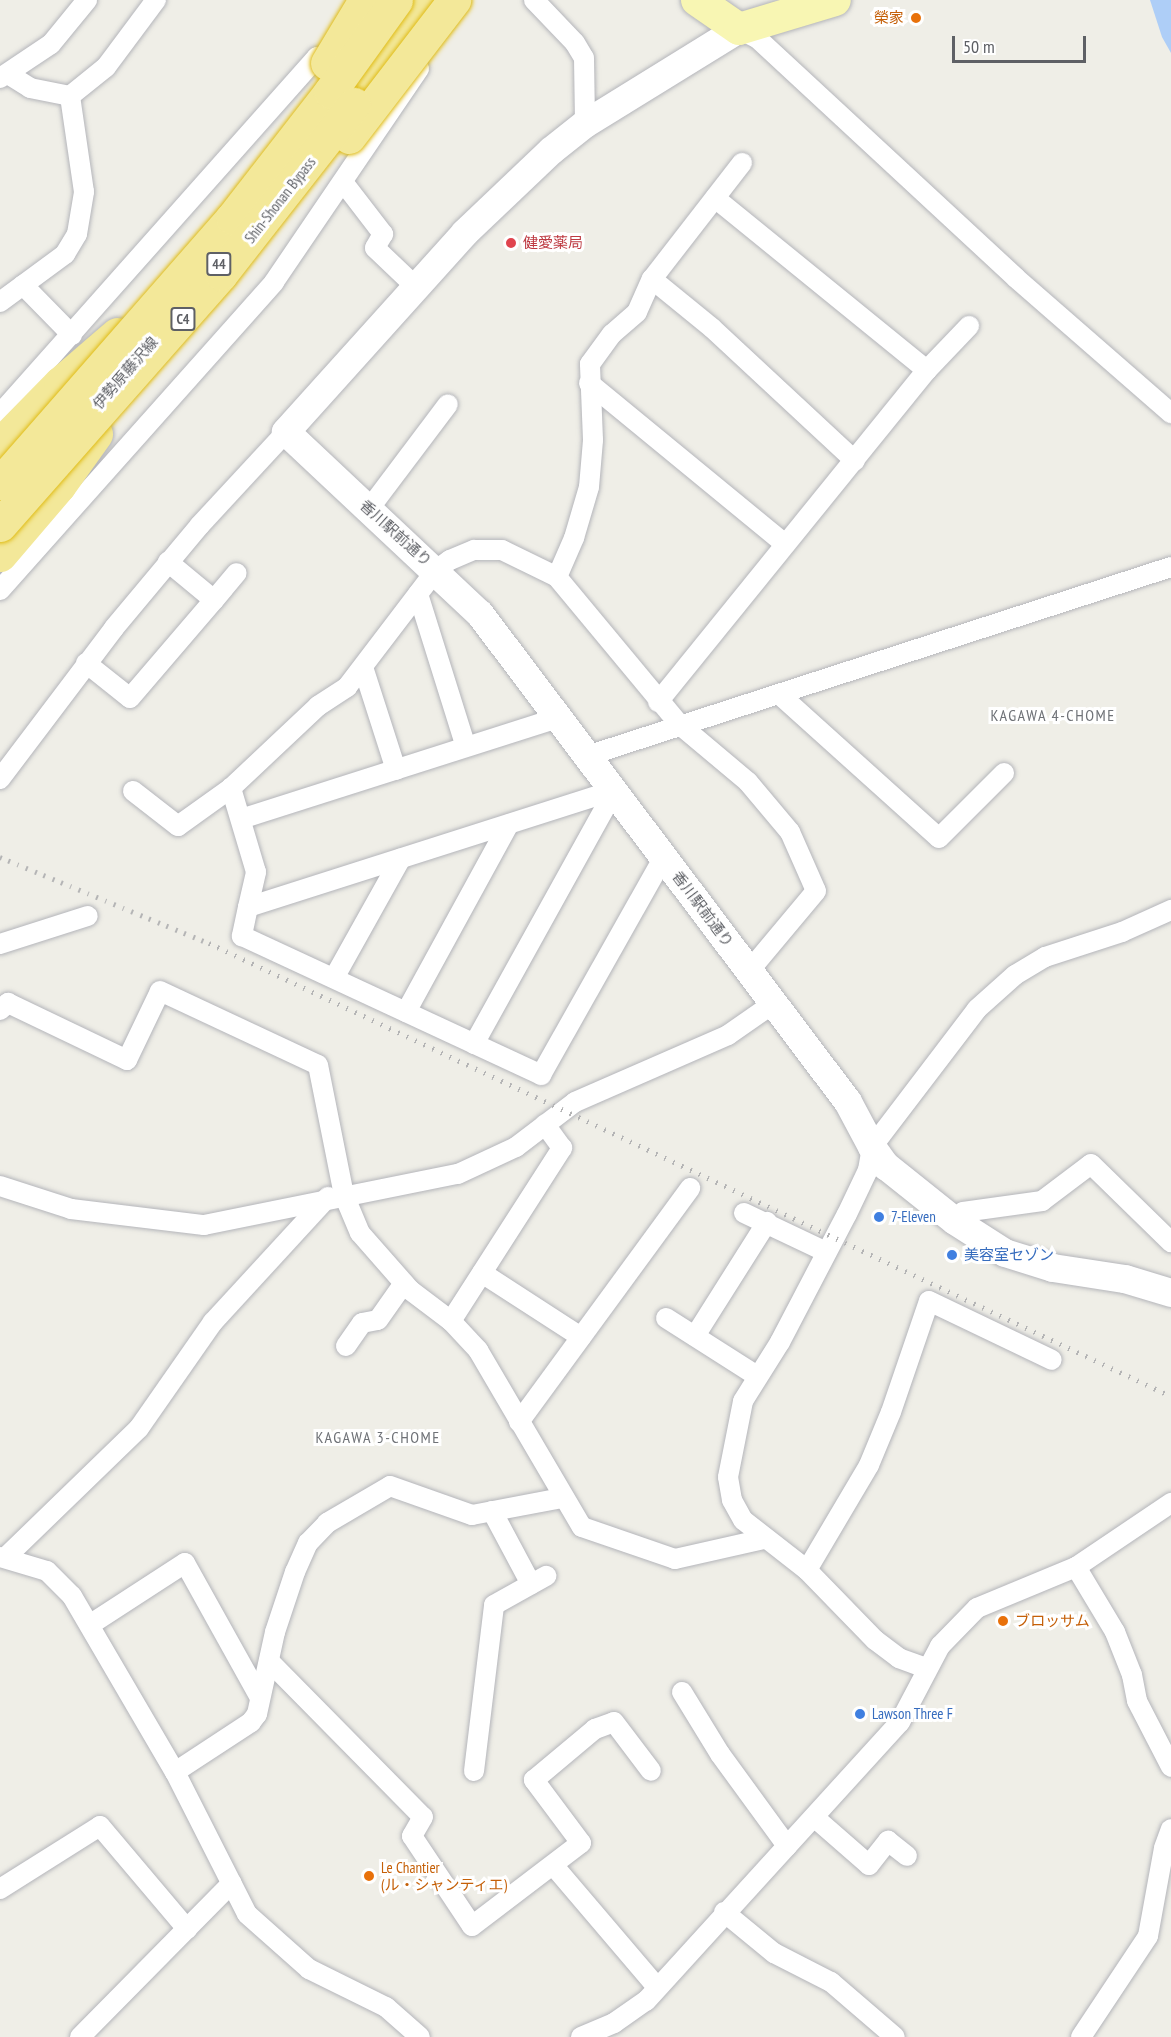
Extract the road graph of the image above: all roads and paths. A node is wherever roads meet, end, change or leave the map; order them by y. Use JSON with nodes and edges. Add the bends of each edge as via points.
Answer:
{"nodes":[{"id":1,"x":87,"y":0,"type":"edge"},
{"id":2,"x":156,"y":0,"type":"edge"},
{"id":3,"x":352,"y":0,"type":"edge"},
{"id":4,"x":365,"y":0,"type":"edge"},
{"id":5,"x":396,"y":0,"type":"edge"},
{"id":6,"x":402,"y":0,"type":"edge"},
{"id":7,"x":421,"y":0,"type":"edge"},
{"id":8,"x":427,"y":0,"type":"edge"},
{"id":9,"x":454,"y":0,"type":"edge"},
{"id":10,"x":466,"y":0,"type":"edge"},
{"id":11,"x":534,"y":0,"type":"edge"},
{"id":12,"x":697,"y":0,"type":"edge"},
{"id":13,"x":835,"y":0,"type":"edge"},
{"id":14,"x":739,"y":29,"type":"junction"},
{"id":15,"x":317,"y":57,"type":"junction"},
{"id":16,"x":4,"y":76,"type":"edge"},
{"id":17,"x":348,"y":77,"type":"junction"},
{"id":18,"x":70,"y":96,"type":"junction"},
{"id":19,"x":585,"y":124,"type":"junction"},
{"id":20,"x":742,"y":163,"type":"dead end"},
{"id":21,"x":344,"y":182,"type":"junction"},
{"id":22,"x":715,"y":198,"type":"junction"},
{"id":23,"x":205,"y":264,"type":"junction"},
{"id":24,"x":652,"y":279,"type":"junction"},
{"id":25,"x":23,"y":285,"type":"junction"},
{"id":26,"x":417,"y":288,"type":"junction"},
{"id":27,"x":0,"y":302,"type":"edge"},
{"id":28,"x":969,"y":326,"type":"dead end"},
{"id":29,"x":72,"y":335,"type":"junction"},
{"id":30,"x":927,"y":370,"type":"junction"},
{"id":31,"x":589,"y":383,"type":"junction"},
{"id":32,"x":113,"y":396,"type":"junction"},
{"id":33,"x":448,"y":404,"type":"dead end"},
{"id":34,"x":1171,"y":413,"type":"edge"},
{"id":35,"x":286,"y":432,"type":"junction"},
{"id":36,"x":1,"y":433,"type":"edge"},
{"id":37,"x":855,"y":461,"type":"junction"},
{"id":38,"x":0,"y":483,"type":"edge"},
{"id":39,"x":0,"y":491,"type":"edge"},
{"id":40,"x":369,"y":509,"type":"junction"},
{"id":41,"x":0,"y":515,"type":"edge"},
{"id":42,"x":0,"y":525,"type":"edge"},
{"id":43,"x":785,"y":544,"type":"junction"},
{"id":44,"x":0,"y":555,"type":"edge"},
{"id":45,"x":168,"y":562,"type":"junction"},
{"id":46,"x":1171,"y":567,"type":"edge"},
{"id":47,"x":436,"y":570,"type":"junction"},
{"id":48,"x":237,"y":573,"type":"dead end"},
{"id":49,"x":557,"y":577,"type":"junction"},
{"id":50,"x":0,"y":590,"type":"edge"},
{"id":51,"x":418,"y":594,"type":"junction"},
{"id":52,"x":214,"y":600,"type":"junction"},
{"id":53,"x":86,"y":663,"type":"junction"},
{"id":54,"x":363,"y":667,"type":"junction"},
{"id":55,"x":780,"y":694,"type":"junction"},
{"id":56,"x":658,"y":702,"type":"junction"},
{"id":57,"x":560,"y":717,"type":"junction"},
{"id":58,"x":679,"y":724,"type":"junction"},
{"id":59,"x":466,"y":747,"type":"junction"},
{"id":60,"x":590,"y":755,"type":"junction"},
{"id":61,"x":396,"y":770,"type":"junction"},
{"id":62,"x":1004,"y":773,"type":"dead end"},
{"id":63,"x":0,"y":779,"type":"edge"},
{"id":64,"x":231,"y":788,"type":"junction"},
{"id":65,"x":615,"y":790,"type":"junction"},
{"id":66,"x":133,"y":791,"type":"dead end"},
{"id":67,"x":241,"y":819,"type":"junction"},
{"id":68,"x":509,"y":824,"type":"junction"},
{"id":69,"x":664,"y":857,"type":"junction"},
{"id":70,"x":401,"y":858,"type":"junction"},
{"id":71,"x":248,"y":907,"type":"junction"},
{"id":72,"x":1171,"y":910,"type":"edge"},
{"id":73,"x":88,"y":916,"type":"dead end"},
{"id":74,"x":0,"y":944,"type":"edge"},
{"id":75,"x":749,"y":970,"type":"junction"},
{"id":76,"x":334,"y":978,"type":"junction"},
{"id":77,"x":774,"y":1003,"type":"junction"},
{"id":78,"x":0,"y":1010,"type":"edge"},
{"id":79,"x":406,"y":1012,"type":"junction"},
{"id":80,"x":474,"y":1044,"type":"junction"},
{"id":81,"x":545,"y":1125,"type":"junction"},
{"id":82,"x":872,"y":1147,"type":"junction"},
{"id":83,"x":0,"y":1186,"type":"edge"},
{"id":84,"x":690,"y":1188,"type":"dead end"},
{"id":85,"x":336,"y":1196,"type":"junction"},
{"id":86,"x":744,"y":1213,"type":"dead end"},
{"id":87,"x":955,"y":1221,"type":"junction"},
{"id":88,"x":766,"y":1222,"type":"junction"},
{"id":89,"x":1171,"y":1242,"type":"edge"},
{"id":90,"x":826,"y":1252,"type":"junction"},
{"id":91,"x":482,"y":1273,"type":"junction"},
{"id":92,"x":404,"y":1283,"type":"junction"},
{"id":93,"x":1171,"y":1293,"type":"edge"},
{"id":94,"x":666,"y":1318,"type":"dead end"},
{"id":95,"x":451,"y":1321,"type":"junction"},
{"id":96,"x":695,"y":1336,"type":"junction"},
{"id":97,"x":581,"y":1337,"type":"junction"},
{"id":98,"x":346,"y":1346,"type":"dead end"},
{"id":99,"x":1052,"y":1360,"type":"dead end"},
{"id":100,"x":757,"y":1376,"type":"junction"},
{"id":101,"x":519,"y":1422,"type":"junction"},
{"id":102,"x":562,"y":1498,"type":"junction"},
{"id":103,"x":1171,"y":1503,"type":"edge"},
{"id":104,"x":492,"y":1511,"type":"junction"},
{"id":105,"x":764,"y":1539,"type":"junction"},
{"id":106,"x":3,"y":1557,"type":"edge"},
{"id":107,"x":1076,"y":1567,"type":"junction"},
{"id":108,"x":807,"y":1570,"type":"junction"},
{"id":109,"x":91,"y":1624,"type":"junction"},
{"id":110,"x":269,"y":1661,"type":"junction"},
{"id":111,"x":926,"y":1668,"type":"junction"},
{"id":112,"x":682,"y":1692,"type":"dead end"},
{"id":113,"x":260,"y":1698,"type":"junction"},
{"id":114,"x":1171,"y":1767,"type":"edge"},
{"id":115,"x":474,"y":1771,"type":"dead end"},
{"id":116,"x":651,"y":1771,"type":"dead end"},
{"id":117,"x":175,"y":1772,"type":"junction"},
{"id":118,"x":814,"y":1817,"type":"junction"},
{"id":119,"x":1171,"y":1829,"type":"edge"},
{"id":120,"x":787,"y":1846,"type":"junction"},
{"id":121,"x":908,"y":1856,"type":"dead end"},
{"id":122,"x":553,"y":1865,"type":"junction"},
{"id":123,"x":232,"y":1882,"type":"junction"},
{"id":124,"x":0,"y":1889,"type":"edge"},
{"id":125,"x":724,"y":1912,"type":"junction"},
{"id":126,"x":187,"y":1929,"type":"junction"},
{"id":127,"x":657,"y":1987,"type":"junction"},
{"id":128,"x":81,"y":2037,"type":"edge"},
{"id":129,"x":420,"y":2037,"type":"edge"},
{"id":130,"x":581,"y":2037,"type":"edge"},
{"id":131,"x":895,"y":2037,"type":"edge"},
{"id":132,"x":1081,"y":2037,"type":"edge"}],
"edges":[{"from":1,"to":16,"type":"street","via":[[51,44]]},
{"from":2,"to":18,"type":"street","via":[[106,67]]},
{"from":3,"to":15,"type":"street"},
{"from":4,"to":23,"type":"highway","number":"C4","bridge":true},
{"from":5,"to":23,"type":"highway","name":"Shin-Shonan Bypass","number":"C4","bridge":true},
{"from":6,"to":17,"type":"main road","name":"伊勢原藤沢線","number":"44"},
{"from":7,"to":23,"type":"main road","name":"伊勢原藤沢線","number":"44","via":[[329,127]]},
{"from":8,"to":32,"type":"highway","name":"Shin-Shonan Bypass","number":"C4","bridge":true,"via":[[272,210]]},
{"from":9,"to":32,"type":"highway","number":"C4","bridge":true,"via":[[379,100],[240,266],[162,352]]},
{"from":10,"to":21,"type":"street"},
{"from":11,"to":19,"type":"street","via":[[584,58]]},
{"from":12,"to":14,"type":"main road"},
{"from":13,"to":14,"type":"main road"},
{"from":14,"to":19,"type":"street"},
{"from":14,"to":34,"type":"street","via":[[757,38],[1029,290]]},
{"from":15,"to":17,"type":"street"},
{"from":15,"to":29,"type":"street"},
{"from":16,"to":18,"type":"street","via":[[30,88]]},
{"from":17,"to":23,"type":"main road","name":"伊勢原藤沢線","number":"44"},
{"from":18,"to":25,"type":"street","via":[[84,192],[77,234],[65,254]]},
{"from":19,"to":26,"type":"street","via":[[504,193]]},
{"from":20,"to":22,"type":"street"},
{"from":21,"to":26,"type":"street","via":[[383,234],[375,248]]},
{"from":21,"to":50,"type":"street","via":[[274,282]]},
{"from":22,"to":24,"type":"street"},
{"from":22,"to":30,"type":"street"},
{"from":23,"to":36,"type":"highway"},
{"from":23,"to":38,"type":"highway","name":"Shin-Shonan Bypass","number":"C4","bridge":true},
{"from":23,"to":39,"type":"main road","name":"伊勢原藤沢線","number":"44"},
{"from":23,"to":41,"type":"main road","name":"伊勢原藤沢線","number":"44"},
{"from":23,"to":44,"type":"highway","via":[[59,486]]},
{"from":24,"to":31,"type":"street","via":[[637,312],[612,334],[590,364]]},
{"from":24,"to":37,"type":"street","via":[[712,328]]},
{"from":25,"to":27,"type":"street"},
{"from":25,"to":29,"type":"street"},
{"from":26,"to":35,"type":"street"},
{"from":28,"to":30,"type":"street"},
{"from":29,"to":36,"type":"street"},
{"from":30,"to":37,"type":"street"},
{"from":31,"to":43,"type":"street"},
{"from":31,"to":49,"type":"street","via":[[593,440],[589,487]]},
{"from":32,"to":42,"type":"highway","name":"Shin-Shonan Bypass","number":"C4","bridge":true},
{"from":33,"to":40,"type":"street"},
{"from":35,"to":40,"type":"street","name":"香川駅前通り"},
{"from":35,"to":45,"type":"street"},
{"from":37,"to":43,"type":"street"},
{"from":40,"to":47,"type":"street","name":"香川駅前通り"},
{"from":43,"to":56,"type":"street"},
{"from":45,"to":52,"type":"street"},
{"from":45,"to":53,"type":"street"},
{"from":46,"to":55,"type":"street"},
{"from":47,"to":49,"type":"street","via":[[474,550],[502,550]]},
{"from":47,"to":51,"type":"street"},
{"from":47,"to":57,"type":"street","name":"香川駅前通り","via":[[480,614]]},
{"from":48,"to":52,"type":"street"},
{"from":49,"to":56,"type":"street"},
{"from":51,"to":54,"type":"street"},
{"from":51,"to":59,"type":"street"},
{"from":52,"to":53,"type":"street","via":[[130,698]]},
{"from":53,"to":63,"type":"street"},
{"from":54,"to":61,"type":"street"},
{"from":54,"to":64,"type":"street","via":[[347,687],[318,706]]},
{"from":55,"to":58,"type":"street"},
{"from":55,"to":62,"type":"street","via":[[939,838]]},
{"from":56,"to":58,"type":"street"},
{"from":57,"to":59,"type":"street"},
{"from":57,"to":60,"type":"street","name":"香川駅前通り"},
{"from":58,"to":60,"type":"street"},
{"from":58,"to":75,"type":"street","via":[[748,782],[790,832],[816,891]]},
{"from":59,"to":61,"type":"street"},
{"from":60,"to":65,"type":"street","name":"香川駅前通り"},
{"from":61,"to":67,"type":"street"},
{"from":64,"to":66,"type":"street","via":[[178,826]]},
{"from":64,"to":67,"type":"street"},
{"from":65,"to":68,"type":"street"},
{"from":65,"to":69,"type":"street","name":"香川駅前通り"},
{"from":65,"to":80,"type":"street"},
{"from":67,"to":71,"type":"street","via":[[256,872]]},
{"from":68,"to":70,"type":"street"},
{"from":68,"to":79,"type":"street"},
{"from":69,"to":75,"type":"street","name":"香川駅前通り"},
{"from":69,"to":80,"type":"street","via":[[541,1075]]},
{"from":70,"to":71,"type":"street"},
{"from":70,"to":76,"type":"street"},
{"from":71,"to":76,"type":"street","via":[[242,936]]},
{"from":72,"to":82,"type":"street","via":[[1122,932],[1045,957],[1016,975],[977,1009]]},
{"from":73,"to":74,"type":"street"},
{"from":75,"to":77,"type":"street","name":"香川駅前通り"},
{"from":76,"to":79,"type":"street"},
{"from":77,"to":81,"type":"street","via":[[728,1035],[575,1102]]},
{"from":77,"to":82,"type":"street","name":"香川駅前通り","via":[[848,1102]]},
{"from":78,"to":85,"type":"street","via":[[8,1002],[127,1060],[160,991],[318,1065]]},
{"from":79,"to":80,"type":"street"},
{"from":81,"to":85,"type":"street","via":[[492,1161],[458,1174]]},
{"from":81,"to":91,"type":"street","via":[[562,1148]]},
{"from":82,"to":87,"type":"street","name":"香川駅前通り","via":[[886,1166]]},
{"from":82,"to":90,"type":"street","via":[[868,1170]]},
{"from":83,"to":85,"type":"street","via":[[71,1209],[165,1224],[204,1225]]},
{"from":84,"to":97,"type":"street"},
{"from":85,"to":92,"type":"street","via":[[360,1233]]},
{"from":85,"to":106,"type":"street","via":[[213,1322],[139,1428]]},
{"from":86,"to":88,"type":"street"},
{"from":87,"to":89,"type":"street","via":[[963,1212],[1042,1201],[1091,1164]]},
{"from":87,"to":93,"type":"street","name":"香川駅前通り","via":[[987,1244],[1026,1260],[1125,1279]]},
{"from":88,"to":90,"type":"street"},
{"from":88,"to":96,"type":"street"},
{"from":90,"to":100,"type":"street","via":[[780,1342]]},
{"from":91,"to":95,"type":"street"},
{"from":91,"to":97,"type":"street"},
{"from":92,"to":95,"type":"street"},
{"from":92,"to":98,"type":"street","via":[[378,1320],[362,1323]]},
{"from":94,"to":96,"type":"street"},
{"from":95,"to":101,"type":"street","via":[[478,1350]]},
{"from":96,"to":100,"type":"street"},
{"from":97,"to":101,"type":"street"},
{"from":99,"to":108,"type":"street","via":[[929,1301],[869,1465]]},
{"from":100,"to":105,"type":"street","via":[[743,1401],[728,1477],[732,1500],[743,1520]]},
{"from":101,"to":102,"type":"street"},
{"from":102,"to":104,"type":"street"},
{"from":102,"to":105,"type":"street","via":[[582,1527],[675,1559]]},
{"from":103,"to":107,"type":"street"},
{"from":104,"to":110,"type":"street","via":[[462,1514],[390,1485],[348,1509],[308,1543],[295,1572]]},
{"from":104,"to":115,"type":"street","via":[[539,1580],[494,1605]]},
{"from":105,"to":108,"type":"street"},
{"from":106,"to":109,"type":"street","via":[[47,1571],[60,1581]]},
{"from":107,"to":111,"type":"street","via":[[977,1608],[940,1646]]},
{"from":107,"to":114,"type":"street","via":[[1114,1632],[1132,1674],[1137,1701]]},
{"from":108,"to":111,"type":"street","via":[[875,1640],[899,1658]]},
{"from":109,"to":113,"type":"street","via":[[185,1563]]},
{"from":109,"to":117,"type":"street"},
{"from":110,"to":113,"type":"street"},
{"from":110,"to":122,"type":"street","via":[[423,1817],[412,1836],[472,1926]]},
{"from":111,"to":118,"type":"street","via":[[900,1722]]},
{"from":112,"to":120,"type":"street","via":[[720,1754]]},
{"from":113,"to":117,"type":"street","via":[[251,1722]]},
{"from":116,"to":122,"type":"street","via":[[614,1722],[595,1729],[534,1780],[581,1843]]},
{"from":117,"to":123,"type":"street"},
{"from":118,"to":120,"type":"street"},
{"from":118,"to":121,"type":"street","via":[[869,1865],[888,1841]]},
{"from":119,"to":132,"type":"street","via":[[1148,1936]]},
{"from":120,"to":125,"type":"street"},
{"from":122,"to":127,"type":"street"},
{"from":123,"to":126,"type":"street"},
{"from":123,"to":129,"type":"street","via":[[248,1914],[285,1950],[329,1981],[386,2007]]},
{"from":124,"to":126,"type":"street","via":[[100,1826]]},
{"from":125,"to":127,"type":"street"},
{"from":125,"to":131,"type":"street","via":[[774,1953],[831,1982]]},
{"from":126,"to":128,"type":"street"},
{"from":127,"to":130,"type":"street","via":[[614,2023]]}]}
